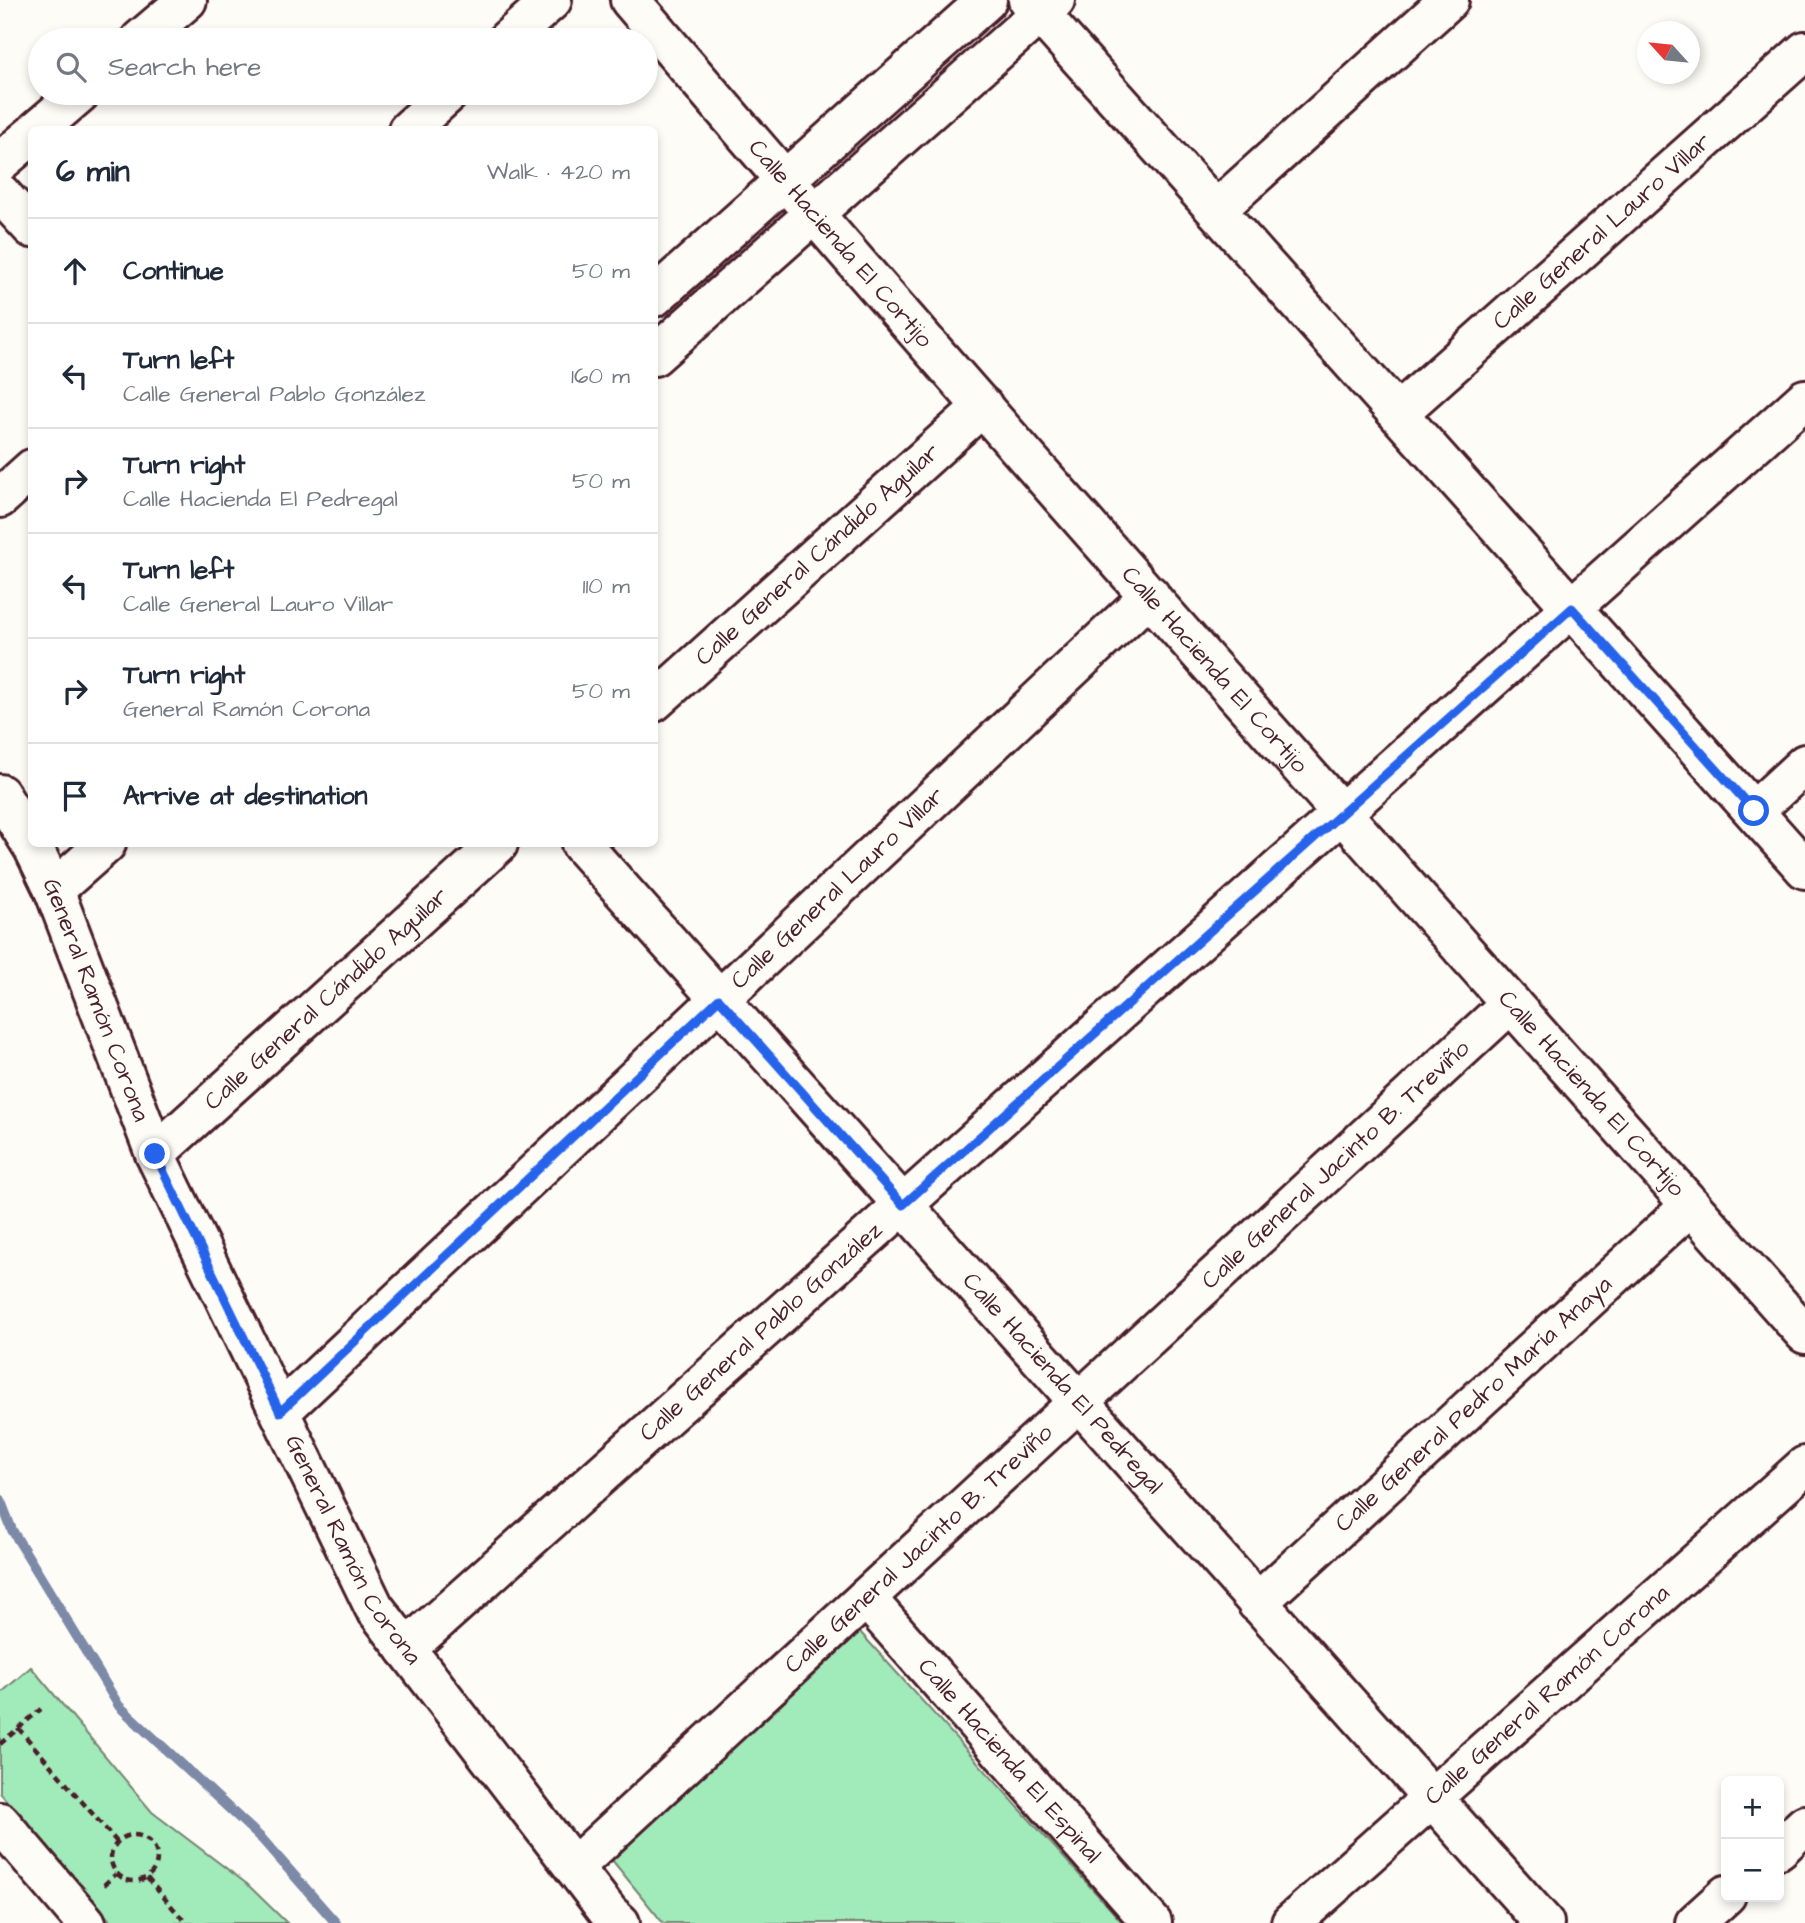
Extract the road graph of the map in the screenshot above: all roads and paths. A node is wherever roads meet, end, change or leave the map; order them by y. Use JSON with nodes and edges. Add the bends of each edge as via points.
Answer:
{"nodes":[{"id":1,"x":187,"y":0,"type":"edge"},
{"id":2,"x":552,"y":0,"type":"edge"},
{"id":3,"x":631,"y":0,"type":"edge"},
{"id":4,"x":987,"y":0,"type":"edge"},
{"id":5,"x":1449,"y":0,"type":"edge"},
{"id":6,"x":1041,"y":4,"type":"edge"},
{"id":7,"x":155,"y":28,"type":"edge"},
{"id":8,"x":520,"y":28,"type":"edge"},
{"id":9,"x":655,"y":28,"type":"edge"},
{"id":10,"x":658,"y":32,"type":"edge"},
{"id":11,"x":1805,"y":51,"type":"edge"},
{"id":12,"x":66,"y":105,"type":"edge"},
{"id":13,"x":436,"y":105,"type":"edge"},
{"id":14,"x":42,"y":126,"type":"edge"},
{"id":15,"x":412,"y":126,"type":"edge"},
{"id":16,"x":28,"y":138,"type":"edge"},
{"id":17,"x":0,"y":162,"type":"edge"},
{"id":18,"x":785,"y":181,"type":"junction"},
{"id":19,"x":0,"y":193,"type":"edge"},
{"id":20,"x":1216,"y":210,"type":"junction"},
{"id":21,"x":814,"y":215,"type":"junction"},
{"id":22,"x":28,"y":224,"type":"edge"},
{"id":23,"x":658,"y":293,"type":"edge"},
{"id":24,"x":658,"y":352,"type":"edge"},
{"id":25,"x":1805,"y":399,"type":"edge"},
{"id":26,"x":983,"y":406,"type":"junction"},
{"id":27,"x":1398,"y":413,"type":"junction"},
{"id":28,"x":28,"y":473,"type":"edge"},
{"id":29,"x":0,"y":498,"type":"edge"},
{"id":30,"x":1150,"y":594,"type":"junction"},
{"id":31,"x":1572,"y":608,"type":"junction"},
{"id":32,"x":658,"y":698,"type":"edge"},
{"id":33,"x":1805,"y":764,"type":"edge"},
{"id":34,"x":0,"y":794,"type":"edge"},
{"id":35,"x":1754,"y":811,"type":"junction"},
{"id":36,"x":1341,"y":814,"type":"junction"},
{"id":37,"x":28,"y":833,"type":"edge"},
{"id":38,"x":37,"y":847,"type":"edge"},
{"id":39,"x":103,"y":847,"type":"edge"},
{"id":40,"x":495,"y":847,"type":"edge"},
{"id":41,"x":584,"y":847,"type":"edge"},
{"id":42,"x":1805,"y":869,"type":"edge"},
{"id":43,"x":54,"y":890,"type":"junction"},
{"id":44,"x":719,"y":999,"type":"junction"},
{"id":45,"x":1511,"y":1003,"type":"junction"},
{"id":46,"x":155,"y":1154,"type":"junction"},
{"id":47,"x":903,"y":1205,"type":"junction"},
{"id":48,"x":1690,"y":1205,"type":"junction"},
{"id":49,"x":1805,"y":1334,"type":"edge"},
{"id":50,"x":1078,"y":1401,"type":"junction"},
{"id":51,"x":280,"y":1412,"type":"junction"},
{"id":52,"x":1805,"y":1466,"type":"edge"},
{"id":53,"x":866,"y":1598,"type":"junction"},
{"id":54,"x":1257,"y":1603,"type":"junction"},
{"id":55,"x":406,"y":1648,"type":"junction"},
{"id":56,"x":41,"y":1709,"type":"dead end"},
{"id":57,"x":18,"y":1728,"type":"junction"},
{"id":58,"x":0,"y":1744,"type":"edge"},
{"id":59,"x":1432,"y":1798,"type":"junction"},
{"id":60,"x":0,"y":1822,"type":"edge"},
{"id":61,"x":1805,"y":1825,"type":"edge"},
{"id":62,"x":117,"y":1842,"type":"junction"},
{"id":63,"x":1784,"y":1844,"type":"edge"},
{"id":64,"x":574,"y":1867,"type":"junction"},
{"id":65,"x":147,"y":1878,"type":"junction"},
{"id":66,"x":1721,"y":1900,"type":"edge"},
{"id":67,"x":86,"y":1923,"type":"edge"},
{"id":68,"x":186,"y":1923,"type":"edge"},
{"id":69,"x":620,"y":1923,"type":"edge"},
{"id":70,"x":1152,"y":1923,"type":"edge"},
{"id":71,"x":1291,"y":1923,"type":"edge"},
{"id":72,"x":1544,"y":1923,"type":"edge"},
{"id":73,"x":1695,"y":1923,"type":"edge"}],
"edges":[{"from":1,"to":7,"type":"street"},
{"from":2,"to":8,"type":"street"},
{"from":3,"to":9,"type":"street","name":"Calle Hacienda El Cortijo"},
{"from":4,"to":18,"type":"street"},
{"from":5,"to":20,"type":"street"},
{"from":6,"to":20,"type":"street"},
{"from":6,"to":21,"type":"street"},
{"from":10,"to":18,"type":"street","name":"Calle Hacienda El Cortijo"},
{"from":11,"to":27,"type":"street","name":"Calle General Lauro Villar"},
{"from":12,"to":14,"type":"street"},
{"from":13,"to":15,"type":"street"},
{"from":16,"to":17,"type":"street"},
{"from":18,"to":21,"type":"street","name":"Calle Hacienda El Cortijo"},
{"from":18,"to":23,"type":"street"},
{"from":19,"to":22,"type":"street"},
{"from":20,"to":27,"type":"street"},
{"from":21,"to":24,"type":"street"},
{"from":21,"to":26,"type":"street","name":"Calle Hacienda El Cortijo"},
{"from":25,"to":31,"type":"street","name":"Calle General Pablo González"},
{"from":26,"to":30,"type":"street","name":"Calle Hacienda El Cortijo"},
{"from":26,"to":32,"type":"street","name":"Calle General Cándido Aguilar"},
{"from":27,"to":31,"type":"street"},
{"from":28,"to":29,"type":"street"},
{"from":30,"to":36,"type":"street","name":"Calle Hacienda El Cortijo"},
{"from":30,"to":44,"type":"street","name":"Calle General Lauro Villar"},
{"from":31,"to":35,"type":"street"},
{"from":31,"to":36,"type":"street","name":"Calle General Pablo González"},
{"from":33,"to":35,"type":"street"},
{"from":34,"to":37,"type":"street","name":"General Ramón Corona"},
{"from":35,"to":42,"type":"street"},
{"from":36,"to":45,"type":"street","name":"Calle Hacienda El Cortijo"},
{"from":36,"to":47,"type":"street","name":"Calle General Pablo González"},
{"from":38,"to":43,"type":"street","name":"General Ramón Corona"},
{"from":39,"to":43,"type":"street"},
{"from":40,"to":46,"type":"street","name":"Calle General Cándido Aguilar"},
{"from":41,"to":44,"type":"street","name":"Calle Hacienda El Pedregal"},
{"from":43,"to":46,"type":"street","name":"General Ramón Corona"},
{"from":44,"to":47,"type":"street","name":"Calle Hacienda El Pedregal"},
{"from":44,"to":51,"type":"street","name":"Calle General Lauro Villar"},
{"from":45,"to":48,"type":"street","name":"Calle Hacienda El Cortijo"},
{"from":45,"to":50,"type":"street","name":"Calle General Jacinto B. Treviño"},
{"from":46,"to":51,"type":"street","name":"General Ramón Corona"},
{"from":47,"to":50,"type":"street","name":"Calle Hacienda El Pedregal"},
{"from":47,"to":55,"type":"street","name":"Calle General Pablo González"},
{"from":48,"to":49,"type":"street","name":"Calle Hacienda El Cortijo"},
{"from":48,"to":54,"type":"street","name":"Calle General Pedro María Anaya"},
{"from":50,"to":53,"type":"street","name":"Calle General Jacinto B. Treviño"},
{"from":50,"to":54,"type":"street","name":"Calle Hacienda El Pedregal"},
{"from":51,"to":55,"type":"street","name":"General Ramón Corona","via":[[374,1607]]},
{"from":52,"to":59,"type":"street","name":"Calle General Ramón Corona"},
{"from":53,"to":64,"type":"street","name":"Calle General Jacinto B. Treviño"},
{"from":53,"to":70,"type":"street","name":"Calle Hacienda El Espinal"},
{"from":54,"to":59,"type":"street","name":"Calle Hacienda El Pedregal"},
{"from":55,"to":64,"type":"street","name":"General Ramón Corona"},
{"from":56,"to":57,"type":"path"},
{"from":57,"to":58,"type":"path"},
{"from":57,"to":62,"type":"path"},
{"from":59,"to":71,"type":"street","name":"Calle General Ramón Corona"},
{"from":59,"to":72,"type":"street","name":"Calle Hacienda El Pedregal"},
{"from":60,"to":67,"type":"street"},
{"from":61,"to":63,"type":"street"},
{"from":62,"to":65,"type":"path","via":[[110,1858],[116,1874],[136,1882]]},
{"from":62,"to":65,"type":"path","via":[[129,1835],[151,1842],[157,1863]]},
{"from":64,"to":69,"type":"street","name":"General Ramón Corona"},
{"from":65,"to":68,"type":"path"},
{"from":66,"to":73,"type":"street"}]}
